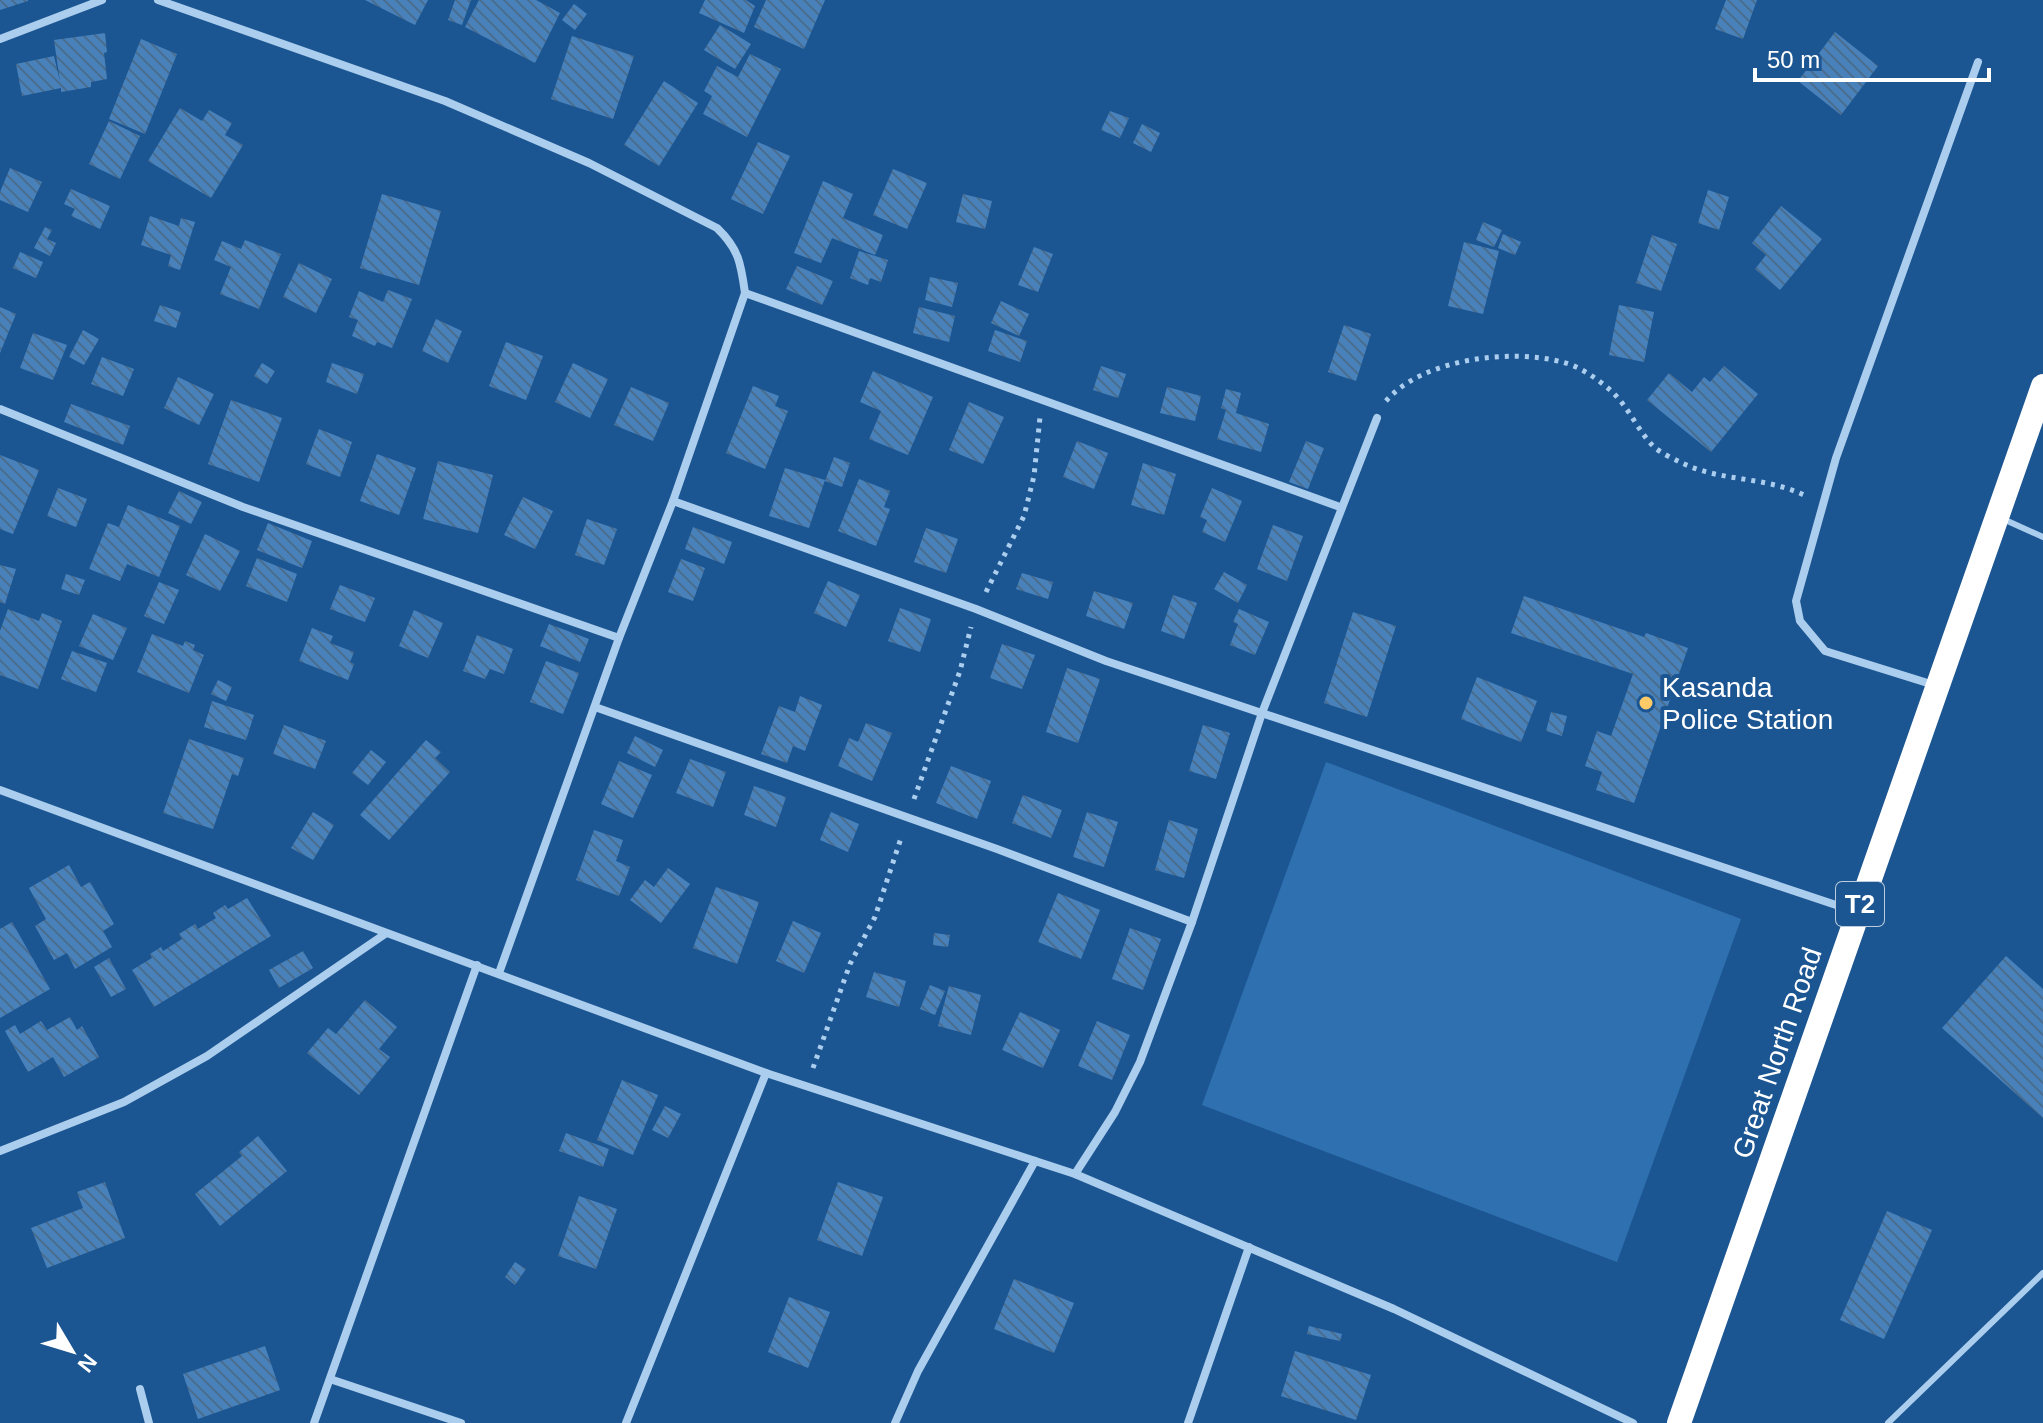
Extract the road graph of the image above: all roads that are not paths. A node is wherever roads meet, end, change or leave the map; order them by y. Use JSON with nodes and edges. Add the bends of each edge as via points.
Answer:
{"nodes":[{"id":1,"x":102,"y":0,"type":"edge"},
{"id":2,"x":158,"y":0,"type":"edge"},
{"id":3,"x":0,"y":39,"type":"edge"},
{"id":4,"x":1978,"y":62,"type":"dead end"},
{"id":5,"x":745,"y":293,"type":"junction"},
{"id":6,"x":2043,"y":386,"type":"edge"},
{"id":7,"x":0,"y":409,"type":"edge"},
{"id":8,"x":1377,"y":418,"type":"road end"},
{"id":9,"x":673,"y":501,"type":"junction"},
{"id":10,"x":1340,"y":507,"type":"junction"},
{"id":11,"x":1996,"y":516,"type":"junction"},
{"id":12,"x":2043,"y":537,"type":"edge"},
{"id":13,"x":619,"y":638,"type":"junction"},
{"id":14,"x":1936,"y":686,"type":"junction"},
{"id":15,"x":595,"y":707,"type":"junction"},
{"id":16,"x":1262,"y":713,"type":"junction"},
{"id":17,"x":0,"y":790,"type":"edge"},
{"id":18,"x":1857,"y":912,"type":"junction"},
{"id":19,"x":1192,"y":922,"type":"junction"},
{"id":20,"x":385,"y":934,"type":"junction"},
{"id":21,"x":477,"y":965,"type":"junction"},
{"id":22,"x":499,"y":973,"type":"junction"},
{"id":23,"x":766,"y":1073,"type":"junction"},
{"id":24,"x":0,"y":1151,"type":"edge"},
{"id":25,"x":1035,"y":1161,"type":"junction"},
{"id":26,"x":1075,"y":1174,"type":"junction"},
{"id":27,"x":1249,"y":1247,"type":"junction"},
{"id":28,"x":2043,"y":1273,"type":"edge"},
{"id":29,"x":330,"y":1379,"type":"junction"},
{"id":30,"x":140,"y":1389,"type":"dead end"},
{"id":31,"x":149,"y":1423,"type":"edge"},
{"id":32,"x":314,"y":1423,"type":"edge"},
{"id":33,"x":461,"y":1423,"type":"edge"},
{"id":34,"x":626,"y":1423,"type":"edge"},
{"id":35,"x":895,"y":1423,"type":"edge"},
{"id":36,"x":1188,"y":1423,"type":"edge"},
{"id":37,"x":1633,"y":1423,"type":"edge"},
{"id":38,"x":1679,"y":1423,"type":"edge"},
{"id":39,"x":1888,"y":1423,"type":"edge"}],
"edges":[{"from":1,"to":3,"type":"street"},
{"from":2,"to":5,"type":"street","via":[[445,101],[589,163],[717,228],[733,244]]},
{"from":4,"to":14,"type":"street","via":[[1836,458],[1796,601],[1800,621],[1825,651]]},
{"from":5,"to":9,"type":"street"},
{"from":5,"to":10,"type":"street"},
{"from":6,"to":11,"type":"highway","name":"Great North Road","number":"T2"},
{"from":7,"to":13,"type":"street","via":[[243,507]]},
{"from":8,"to":10,"type":"street"},
{"from":9,"to":13,"type":"street"},
{"from":9,"to":16,"type":"street"},
{"from":10,"to":16,"type":"street"},
{"from":11,"to":12,"type":"lane"},
{"from":11,"to":14,"type":"highway","name":"Great North Road","number":"T2"},
{"from":13,"to":15,"type":"street"},
{"from":14,"to":18,"type":"highway","name":"Great North Road","number":"T2"},
{"from":15,"to":19,"type":"street"},
{"from":15,"to":22,"type":"street"},
{"from":16,"to":18,"type":"street"},
{"from":16,"to":19,"type":"street"},
{"from":17,"to":20,"type":"street"},
{"from":18,"to":38,"type":"highway","name":"Great North Road","number":"T2"},
{"from":19,"to":26,"type":"street","via":[[1140,1062]]},
{"from":20,"to":21,"type":"street"},
{"from":20,"to":24,"type":"street","via":[[207,1056],[124,1102]]},
{"from":21,"to":22,"type":"street"},
{"from":21,"to":29,"type":"street"},
{"from":22,"to":23,"type":"street"},
{"from":23,"to":25,"type":"street"},
{"from":23,"to":34,"type":"street"},
{"from":25,"to":26,"type":"street"},
{"from":25,"to":35,"type":"street","via":[[918,1371]]},
{"from":26,"to":27,"type":"street"},
{"from":27,"to":36,"type":"street"},
{"from":27,"to":37,"type":"street","via":[[1394,1309]]},
{"from":28,"to":39,"type":"lane"},
{"from":29,"to":32,"type":"street"},
{"from":29,"to":33,"type":"street"},
{"from":30,"to":31,"type":"street"}]}
